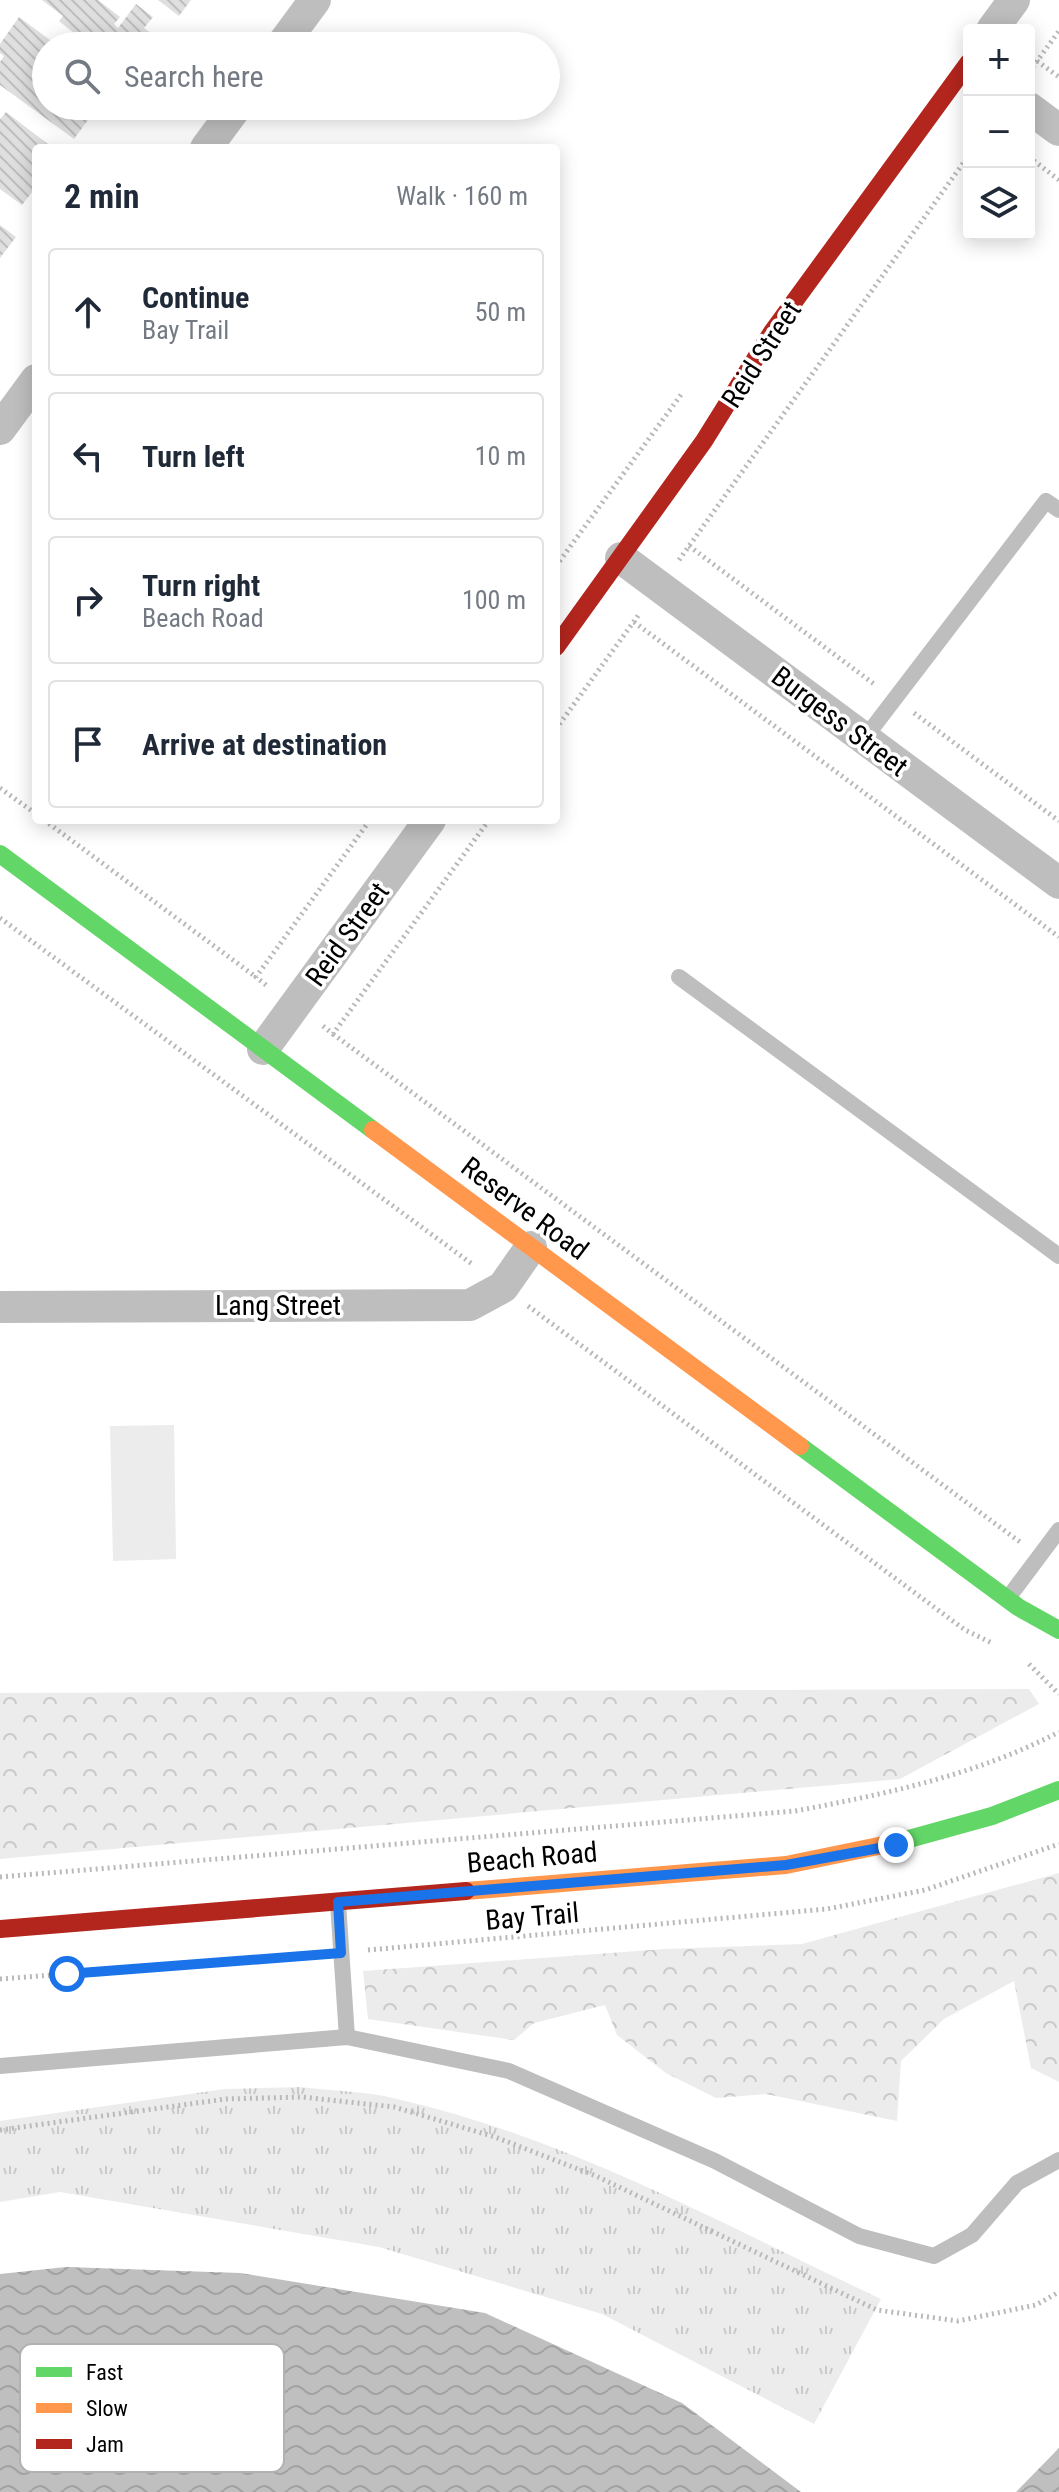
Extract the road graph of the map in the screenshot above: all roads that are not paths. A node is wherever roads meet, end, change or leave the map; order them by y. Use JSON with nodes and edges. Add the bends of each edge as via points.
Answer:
{"nodes":[{"id":1,"x":315,"y":0,"type":"edge"},
{"id":2,"x":1014,"y":0,"type":"edge"},
{"id":3,"x":996,"y":24,"type":"edge"},
{"id":4,"x":291,"y":32,"type":"edge"},
{"id":5,"x":963,"y":71,"type":"edge"},
{"id":6,"x":1035,"y":112,"type":"edge"},
{"id":7,"x":227,"y":120,"type":"edge"},
{"id":8,"x":1059,"y":130,"type":"edge"},
{"id":9,"x":209,"y":144,"type":"edge"},
{"id":10,"x":32,"y":385,"type":"edge"},
{"id":11,"x":0,"y":429,"type":"edge"},
{"id":12,"x":1059,"y":510,"type":"edge"},
{"id":13,"x":621,"y":558,"type":"junction"},
{"id":14,"x":560,"y":642,"type":"edge"},
{"id":15,"x":864,"y":739,"type":"junction"},
{"id":16,"x":427,"y":824,"type":"edge"},
{"id":17,"x":0,"y":854,"type":"edge"},
{"id":18,"x":1059,"y":883,"type":"edge"},
{"id":19,"x":679,"y":977,"type":"dead end"},
{"id":20,"x":263,"y":1049,"type":"junction"},
{"id":21,"x":531,"y":1247,"type":"junction"},
{"id":22,"x":1059,"y":1256,"type":"edge"},
{"id":23,"x":0,"y":1307,"type":"edge"},
{"id":24,"x":1059,"y":1530,"type":"edge"},
{"id":25,"x":1013,"y":1603,"type":"junction"},
{"id":26,"x":1055,"y":1638,"type":"edge"},
{"id":27,"x":1059,"y":1790,"type":"edge"},
{"id":28,"x":338,"y":1902,"type":"junction"},
{"id":29,"x":0,"y":1929,"type":"edge"},
{"id":30,"x":347,"y":2037,"type":"junction"},
{"id":31,"x":0,"y":2066,"type":"edge"},
{"id":32,"x":1059,"y":2160,"type":"edge"}],
"edges":[{"from":1,"to":4,"type":"street"},
{"from":2,"to":3,"type":"street"},
{"from":5,"to":13,"type":"street","name":"Reid Street","via":[[772,332],[704,441]]},
{"from":6,"to":8,"type":"street"},
{"from":7,"to":9,"type":"street"},
{"from":10,"to":11,"type":"street"},
{"from":12,"to":15,"type":"lane","via":[[1046,501]]},
{"from":13,"to":14,"type":"street","name":"Reid Street"},
{"from":13,"to":15,"type":"street","name":"Burgess Street"},
{"from":15,"to":18,"type":"street","name":"Burgess Street"},
{"from":16,"to":20,"type":"street","name":"Reid Street"},
{"from":17,"to":20,"type":"street","name":"Reserve Road"},
{"from":19,"to":22,"type":"lane"},
{"from":20,"to":21,"type":"street","name":"Reserve Road"},
{"from":21,"to":23,"type":"street","name":"Lang Street","via":[[503,1287],[470,1305]]},
{"from":21,"to":25,"type":"street","name":"Reserve Road"},
{"from":24,"to":25,"type":"lane"},
{"from":25,"to":26,"type":"street","name":"Reserve Road"},
{"from":27,"to":28,"type":"street","name":"Beach Road","via":[[921,1838],[786,1865]]},
{"from":28,"to":29,"type":"street","name":"Beach Road"},
{"from":28,"to":30,"type":"lane"},
{"from":30,"to":31,"type":"lane"},
{"from":30,"to":32,"type":"lane","via":[[509,2071],[715,2161],[859,2236],[934,2256],[972,2235],[1017,2183]]}]}
